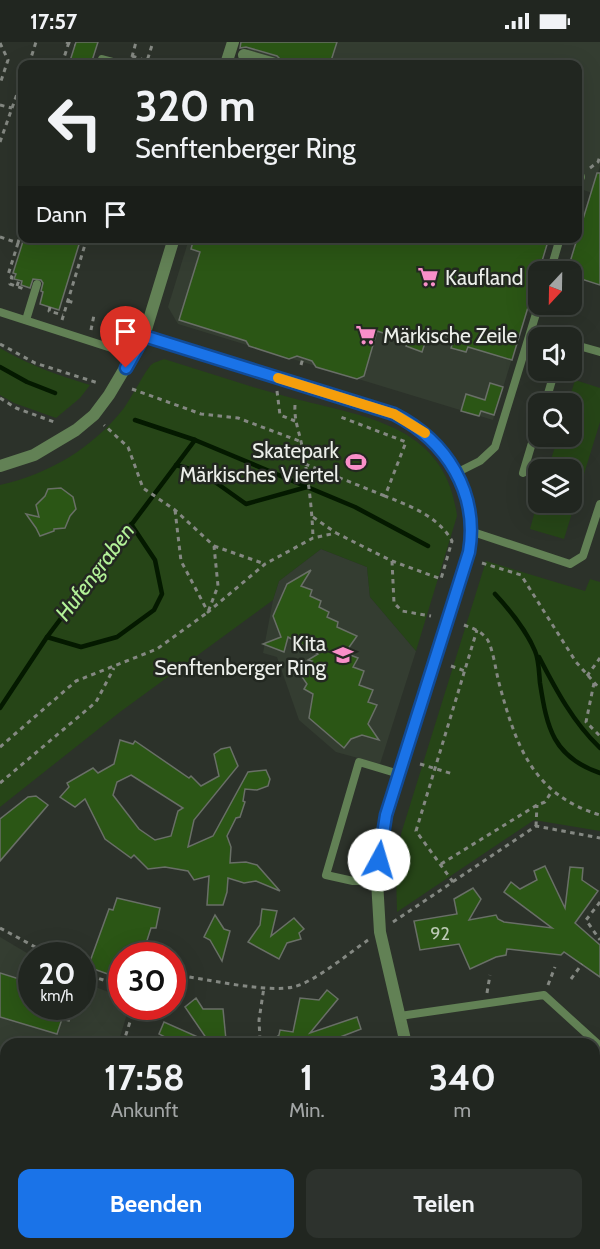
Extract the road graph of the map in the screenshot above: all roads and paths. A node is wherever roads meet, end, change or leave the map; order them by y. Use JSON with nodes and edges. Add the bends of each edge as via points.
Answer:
{"nodes":[{"id":1,"x":36,"y":42,"type":"edge"},
{"id":2,"x":68,"y":42,"type":"edge"},
{"id":3,"x":136,"y":42,"type":"edge"},
{"id":4,"x":153,"y":42,"type":"edge"},
{"id":5,"x":233,"y":42,"type":"edge"},
{"id":6,"x":0,"y":43,"type":"edge"},
{"id":7,"x":75,"y":45,"type":"dead end"},
{"id":8,"x":65,"y":55,"type":"junction"},
{"id":9,"x":244,"y":55,"type":"dead end"},
{"id":10,"x":71,"y":56,"type":"dead end"},
{"id":11,"x":102,"y":59,"type":"dead end"},
{"id":12,"x":30,"y":60,"type":"edge"},
{"id":13,"x":63,"y":60,"type":"edge"},
{"id":14,"x":106,"y":60,"type":"edge"},
{"id":15,"x":144,"y":60,"type":"edge"},
{"id":16,"x":147,"y":60,"type":"edge"},
{"id":17,"x":227,"y":60,"type":"edge"},
{"id":18,"x":261,"y":60,"type":"edge"},
{"id":19,"x":0,"y":84,"type":"edge"},
{"id":20,"x":18,"y":91,"type":"edge"},
{"id":21,"x":0,"y":105,"type":"edge"},
{"id":22,"x":12,"y":108,"type":"junction"},
{"id":23,"x":1,"y":133,"type":"edge"},
{"id":24,"x":0,"y":142,"type":"edge"},
{"id":25,"x":600,"y":156,"type":"edge"},
{"id":26,"x":582,"y":176,"type":"edge"},
{"id":27,"x":0,"y":237,"type":"edge"},
{"id":28,"x":18,"y":243,"type":"joint"},
{"id":29,"x":85,"y":243,"type":"edge"},
{"id":30,"x":172,"y":243,"type":"edge"},
{"id":31,"x":559,"y":243,"type":"edge"},
{"id":32,"x":553,"y":261,"type":"edge"},
{"id":33,"x":19,"y":280,"type":"dead end"},
{"id":34,"x":38,"y":284,"type":"dead end"},
{"id":35,"x":17,"y":286,"type":"junction"},
{"id":36,"x":34,"y":294,"type":"junction"},
{"id":37,"x":67,"y":303,"type":"junction"},
{"id":38,"x":75,"y":303,"type":"dead end"},
{"id":39,"x":62,"y":304,"type":"dead end"},
{"id":40,"x":50,"y":307,"type":"dead end"},
{"id":41,"x":0,"y":312,"type":"edge"},
{"id":42,"x":63,"y":315,"type":"junction"},
{"id":43,"x":536,"y":315,"type":"edge"},
{"id":44,"x":26,"y":320,"type":"junction"},
{"id":45,"x":58,"y":331,"type":"junction"},
{"id":46,"x":144,"y":336,"type":"junction"},
{"id":47,"x":0,"y":344,"type":"edge"},
{"id":48,"x":582,"y":347,"type":"edge"},
{"id":49,"x":600,"y":352,"type":"edge"},
{"id":50,"x":134,"y":355,"type":"junction"},
{"id":51,"x":303,"y":358,"type":"dead end"},
{"id":52,"x":301,"y":365,"type":"dead end"},
{"id":53,"x":98,"y":382,"type":"dead end"},
{"id":54,"x":132,"y":389,"type":"dead end"},
{"id":55,"x":277,"y":392,"type":"dead end"},
{"id":56,"x":0,"y":398,"type":"edge"},
{"id":57,"x":295,"y":405,"type":"dead end"},
{"id":58,"x":338,"y":416,"type":"dead end"},
{"id":59,"x":295,"y":421,"type":"junction"},
{"id":60,"x":57,"y":423,"type":"dead end"},
{"id":61,"x":104,"y":425,"type":"dead end"},
{"id":62,"x":302,"y":442,"type":"junction"},
{"id":63,"x":531,"y":447,"type":"edge"},
{"id":64,"x":305,"y":464,"type":"junction"},
{"id":65,"x":0,"y":466,"type":"edge"},
{"id":66,"x":456,"y":472,"type":"junction"},
{"id":67,"x":523,"y":473,"type":"dead end"},
{"id":68,"x":385,"y":496,"type":"junction"},
{"id":69,"x":600,"y":504,"type":"edge"},
{"id":70,"x":175,"y":510,"type":"junction"},
{"id":71,"x":313,"y":515,"type":"junction"},
{"id":72,"x":472,"y":532,"type":"junction"},
{"id":73,"x":336,"y":533,"type":"junction"},
{"id":74,"x":313,"y":538,"type":"junction"},
{"id":75,"x":214,"y":546,"type":"junction"},
{"id":76,"x":392,"y":561,"type":"junction"},
{"id":77,"x":482,"y":563,"type":"dead end"},
{"id":78,"x":265,"y":564,"type":"junction"},
{"id":79,"x":208,"y":612,"type":"junction"},
{"id":80,"x":431,"y":616,"type":"dead end"},
{"id":81,"x":464,"y":625,"type":"dead end"},
{"id":82,"x":477,"y":630,"type":"junction"},
{"id":83,"x":600,"y":658,"type":"edge"},
{"id":84,"x":115,"y":666,"type":"junction"},
{"id":85,"x":451,"y":666,"type":"dead end"},
{"id":86,"x":465,"y":671,"type":"junction"},
{"id":87,"x":587,"y":676,"type":"junction"},
{"id":88,"x":594,"y":683,"type":"junction"},
{"id":89,"x":600,"y":689,"type":"edge"},
{"id":90,"x":600,"y":736,"type":"edge"},
{"id":91,"x":0,"y":747,"type":"edge"},
{"id":92,"x":420,"y":764,"type":"dead end"},
{"id":93,"x":435,"y":769,"type":"junction"},
{"id":94,"x":399,"y":774,"type":"junction"},
{"id":95,"x":453,"y":774,"type":"dead end"},
{"id":96,"x":0,"y":783,"type":"edge"},
{"id":97,"x":552,"y":791,"type":"junction"},
{"id":98,"x":537,"y":805,"type":"junction"},
{"id":99,"x":600,"y":815,"type":"edge"},
{"id":100,"x":536,"y":826,"type":"junction"},
{"id":101,"x":600,"y":838,"type":"edge"},
{"id":102,"x":441,"y":864,"type":"junction"},
{"id":103,"x":377,"y":881,"type":"junction"},
{"id":104,"x":453,"y":882,"type":"junction"},
{"id":105,"x":600,"y":902,"type":"edge"},
{"id":106,"x":394,"y":922,"type":"dead end"},
{"id":107,"x":0,"y":928,"type":"edge"},
{"id":108,"x":367,"y":941,"type":"dead end"},
{"id":109,"x":599,"y":941,"type":"edge"},
{"id":110,"x":26,"y":942,"type":"edge"},
{"id":111,"x":582,"y":964,"type":"dead end"},
{"id":112,"x":555,"y":967,"type":"dead end"},
{"id":113,"x":490,"y":975,"type":"dead end"},
{"id":114,"x":186,"y":976,"type":"edge"},
{"id":115,"x":571,"y":979,"type":"dead end"},
{"id":116,"x":264,"y":987,"type":"junction"},
{"id":117,"x":544,"y":995,"type":"junction"},
{"id":118,"x":485,"y":1004,"type":"junction"},
{"id":119,"x":400,"y":1016,"type":"junction"},
{"id":120,"x":131,"y":1020,"type":"edge"},
{"id":121,"x":125,"y":1038,"type":"edge"},
{"id":122,"x":260,"y":1038,"type":"edge"},
{"id":123,"x":405,"y":1038,"type":"edge"},
{"id":124,"x":591,"y":1038,"type":"edge"}],
"edges":[{"from":1,"to":12,"type":"path"},
{"from":2,"to":7,"type":"path"},
{"from":2,"to":8,"type":"path"},
{"from":3,"to":15,"type":"path","via":[[132,56]]},
{"from":4,"to":16,"type":"path"},
{"from":5,"to":17,"type":"street"},
{"from":6,"to":19,"type":"path","via":[[8,60]]},
{"from":8,"to":10,"type":"path"},
{"from":8,"to":13,"type":"path"},
{"from":9,"to":18,"type":"street"},
{"from":11,"to":14,"type":"lane"},
{"from":20,"to":22,"type":"path"},
{"from":21,"to":22,"type":"path"},
{"from":22,"to":23,"type":"path"},
{"from":23,"to":24,"type":"path"},
{"from":25,"to":26,"type":"path"},
{"from":27,"to":28,"type":"path"},
{"from":28,"to":35,"type":"path","via":[[8,275],[12,277],[10,284]]},
{"from":29,"to":37,"type":"path"},
{"from":30,"to":46,"type":"street"},
{"from":31,"to":32,"type":"lane"},
{"from":33,"to":35,"type":"path"},
{"from":34,"to":36,"type":"lane"},
{"from":35,"to":36,"type":"path"},
{"from":36,"to":44,"type":"lane"},
{"from":37,"to":38,"type":"path"},
{"from":37,"to":39,"type":"path"},
{"from":37,"to":42,"type":"path"},
{"from":40,"to":42,"type":"path","via":[[49,311]]},
{"from":41,"to":44,"type":"lane"},
{"from":42,"to":45,"type":"path"},
{"from":43,"to":66,"type":"lane","via":[[495,447],[480,461]]},
{"from":44,"to":45,"type":"lane"},
{"from":45,"to":50,"type":"lane"},
{"from":46,"to":50,"type":"street"},
{"from":46,"to":66,"type":"street","via":[[394,414],[429,437]]},
{"from":47,"to":53,"type":"path","via":[[35,363]]},
{"from":48,"to":49,"type":"lane"},
{"from":50,"to":65,"type":"street","via":[[94,415],[76,430],[34,454]]},
{"from":51,"to":52,"type":"path"},
{"from":54,"to":62,"type":"path","via":[[201,414],[238,418]]},
{"from":55,"to":59,"type":"path","via":[[280,415]]},
{"from":56,"to":60,"type":"path"},
{"from":57,"to":59,"type":"path"},
{"from":58,"to":68,"type":"path","via":[[406,442]]},
{"from":59,"to":62,"type":"path"},
{"from":61,"to":70,"type":"path","via":[[128,447],[143,488]]},
{"from":62,"to":64,"type":"path"},
{"from":63,"to":67,"type":"lane"},
{"from":64,"to":68,"type":"path"},
{"from":64,"to":71,"type":"path"},
{"from":66,"to":72,"type":"street","via":[[468,501]]},
{"from":68,"to":76,"type":"path","via":[[427,515],[452,542],[441,579]]},
{"from":69,"to":72,"type":"lane","via":[[583,556],[570,564]]},
{"from":70,"to":75,"type":"path"},
{"from":70,"to":79,"type":"path","via":[[181,561]]},
{"from":71,"to":73,"type":"path"},
{"from":71,"to":74,"type":"path"},
{"from":72,"to":94,"type":"street"},
{"from":73,"to":74,"type":"path"},
{"from":73,"to":76,"type":"path"},
{"from":74,"to":78,"type":"path"},
{"from":75,"to":78,"type":"path"},
{"from":75,"to":79,"type":"path","via":[[218,586]]},
{"from":76,"to":80,"type":"path","via":[[394,603],[402,611]]},
{"from":77,"to":87,"type":"path","via":[[521,575]]},
{"from":78,"to":79,"type":"path"},
{"from":79,"to":84,"type":"path","via":[[157,649]]},
{"from":81,"to":82,"type":"path"},
{"from":82,"to":86,"type":"path"},
{"from":82,"to":97,"type":"path","via":[[488,640],[521,750]]},
{"from":83,"to":87,"type":"path"},
{"from":84,"to":91,"type":"path","via":[[76,681]]},
{"from":84,"to":96,"type":"path","via":[[96,702]]},
{"from":85,"to":86,"type":"path"},
{"from":86,"to":93,"type":"path"},
{"from":87,"to":88,"type":"path"},
{"from":88,"to":89,"type":"path"},
{"from":88,"to":90,"type":"path","via":[[586,722]]},
{"from":92,"to":93,"type":"path"},
{"from":93,"to":95,"type":"path"},
{"from":93,"to":102,"type":"path","via":[[416,831]]},
{"from":94,"to":103,"type":"street","via":[[382,831]]},
{"from":94,"to":103,"type":"lane","via":[[359,762],[326,875]]},
{"from":97,"to":98,"type":"path","via":[[545,802]]},
{"from":97,"to":99,"type":"path","via":[[566,802]]},
{"from":98,"to":100,"type":"path"},
{"from":98,"to":102,"type":"path"},
{"from":100,"to":101,"type":"path"},
{"from":100,"to":104,"type":"path"},
{"from":102,"to":104,"type":"path"},
{"from":103,"to":119,"type":"street","via":[[380,932]]},
{"from":104,"to":106,"type":"path"},
{"from":105,"to":109,"type":"path","via":[[586,920]]},
{"from":107,"to":110,"type":"path"},
{"from":108,"to":116,"type":"path","via":[[310,980],[294,987]]},
{"from":111,"to":115,"type":"path"},
{"from":112,"to":117,"type":"path"},
{"from":113,"to":118,"type":"path"},
{"from":114,"to":116,"type":"path"},
{"from":116,"to":122,"type":"path"},
{"from":117,"to":118,"type":"lane"},
{"from":117,"to":124,"type":"lane"},
{"from":118,"to":119,"type":"lane"},
{"from":119,"to":123,"type":"street"},
{"from":120,"to":121,"type":"path"}]}
